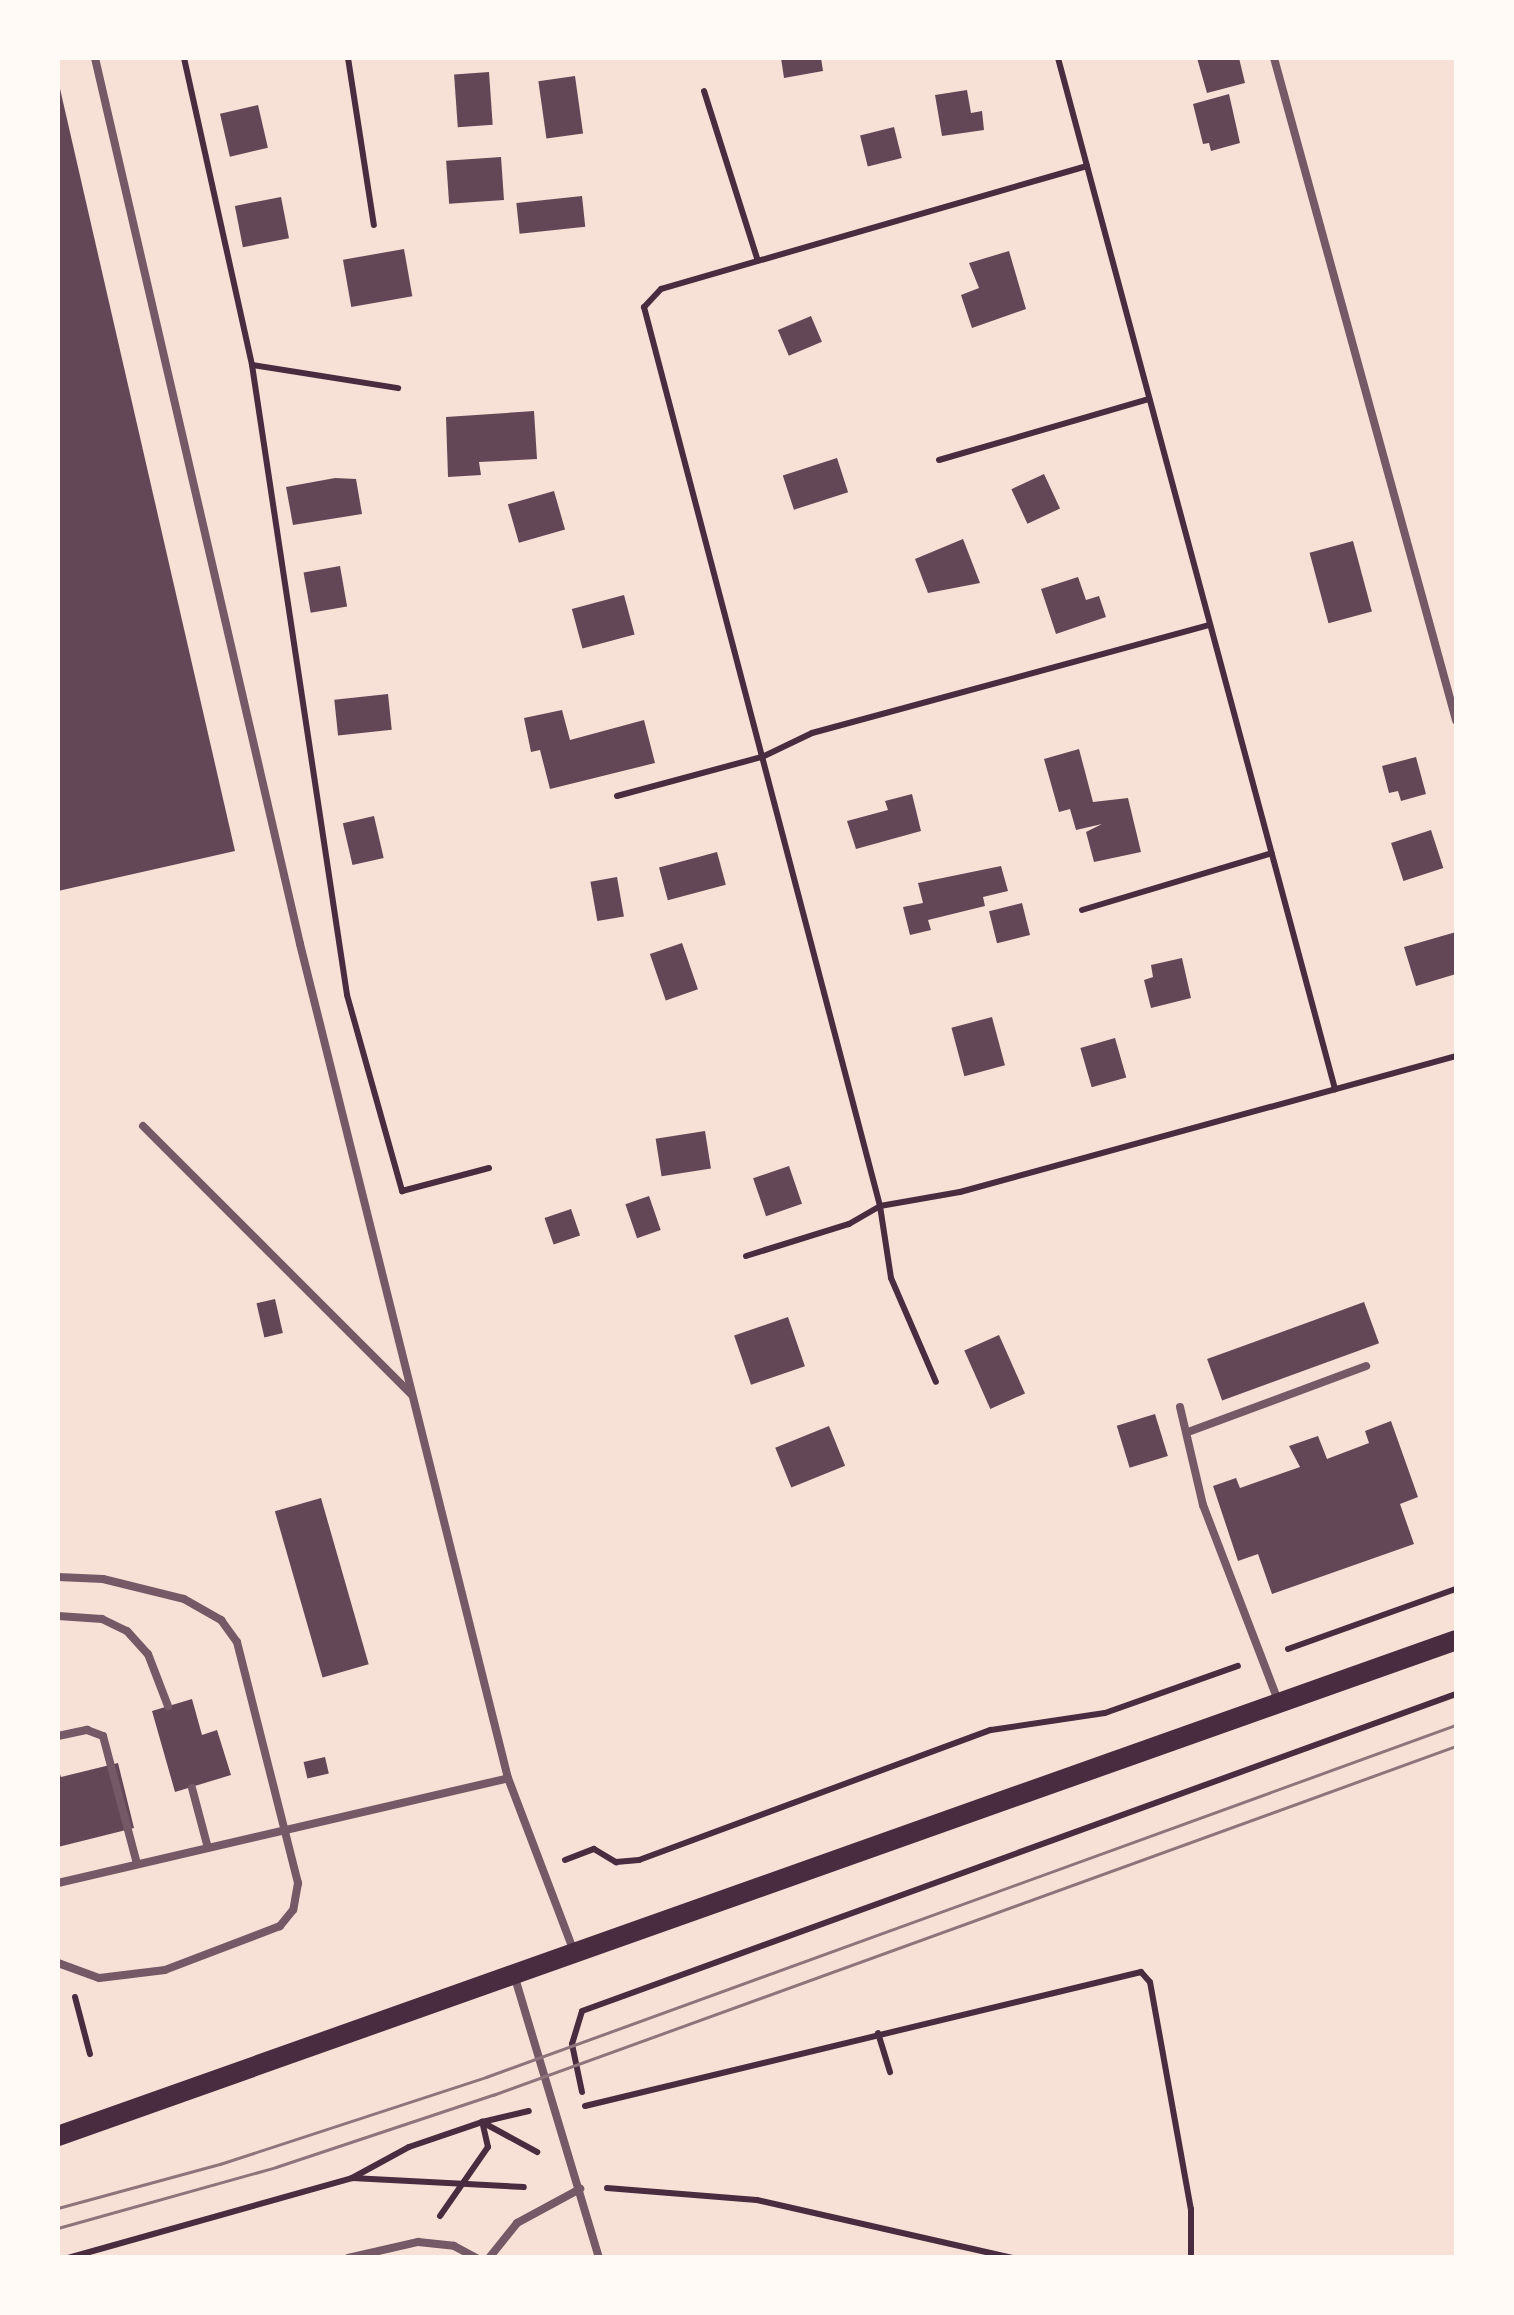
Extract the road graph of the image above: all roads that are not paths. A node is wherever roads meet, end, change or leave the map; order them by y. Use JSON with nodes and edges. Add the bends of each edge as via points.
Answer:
{"nodes":[{"id":1,"x":95,"y":58,"type":"edge"},
{"id":2,"x":1274,"y":58,"type":"edge"},
{"id":3,"x":1456,"y":720,"type":"edge"},
{"id":4,"x":143,"y":1126,"type":"dead end"},
{"id":5,"x":1366,"y":1366,"type":"dead end"},
{"id":6,"x":412,"y":1395,"type":"junction"},
{"id":7,"x":1180,"y":1407,"type":"dead end"},
{"id":8,"x":1188,"y":1432,"type":"junction"},
{"id":9,"x":58,"y":1578,"type":"edge"},
{"id":10,"x":58,"y":1616,"type":"edge"},
{"id":11,"x":1456,"y":1640,"type":"edge"},
{"id":12,"x":1280,"y":1705,"type":"junction"},
{"id":13,"x":168,"y":1706,"type":"dead end"},
{"id":14,"x":58,"y":1736,"type":"edge"},
{"id":15,"x":508,"y":1778,"type":"junction"},
{"id":16,"x":192,"y":1788,"type":"dead end"},
{"id":17,"x":286,"y":1830,"type":"junction"},
{"id":18,"x":208,"y":1848,"type":"junction"},
{"id":19,"x":138,"y":1864,"type":"junction"},
{"id":20,"x":58,"y":1883,"type":"edge"},
{"id":21,"x":575,"y":1956,"type":"junction"},
{"id":22,"x":58,"y":1962,"type":"edge"},
{"id":23,"x":516,"y":1978,"type":"junction"},
{"id":24,"x":58,"y":2136,"type":"edge"},
{"id":25,"x":580,"y":2189,"type":"junction"},
{"id":26,"x":348,"y":2258,"type":"edge"},
{"id":27,"x":477,"y":2258,"type":"edge"},
{"id":28,"x":489,"y":2258,"type":"edge"},
{"id":29,"x":599,"y":2258,"type":"edge"}],
"edges":[{"from":1,"to":6,"type":"lane"},
{"from":2,"to":3,"type":"lane"},
{"from":4,"to":6,"type":"lane"},
{"from":5,"to":8,"type":"lane"},
{"from":6,"to":15,"type":"lane"},
{"from":7,"to":8,"type":"lane"},
{"from":8,"to":12,"type":"lane","via":[[1203,1505]]},
{"from":9,"to":17,"type":"lane","via":[[103,1580],[184,1599],[220,1620],[238,1642]]},
{"from":10,"to":13,"type":"lane","via":[[102,1619],[127,1630],[148,1654]]},
{"from":11,"to":12,"type":"main road"},
{"from":12,"to":21,"type":"main road"},
{"from":14,"to":19,"type":"lane","via":[[87,1730],[103,1736]]},
{"from":15,"to":17,"type":"lane"},
{"from":15,"to":21,"type":"lane"},
{"from":16,"to":18,"type":"lane"},
{"from":17,"to":18,"type":"lane"},
{"from":17,"to":22,"type":"lane","via":[[298,1883],[293,1910],[280,1926],[126,1978],[72,1973]]},
{"from":18,"to":19,"type":"lane"},
{"from":19,"to":20,"type":"lane"},
{"from":21,"to":23,"type":"main road"},
{"from":23,"to":24,"type":"main road"},
{"from":23,"to":25,"type":"lane"},
{"from":25,"to":28,"type":"lane","via":[[518,2223]]},
{"from":25,"to":29,"type":"lane"},
{"from":26,"to":27,"type":"lane","via":[[418,2242],[454,2246]]}]}
